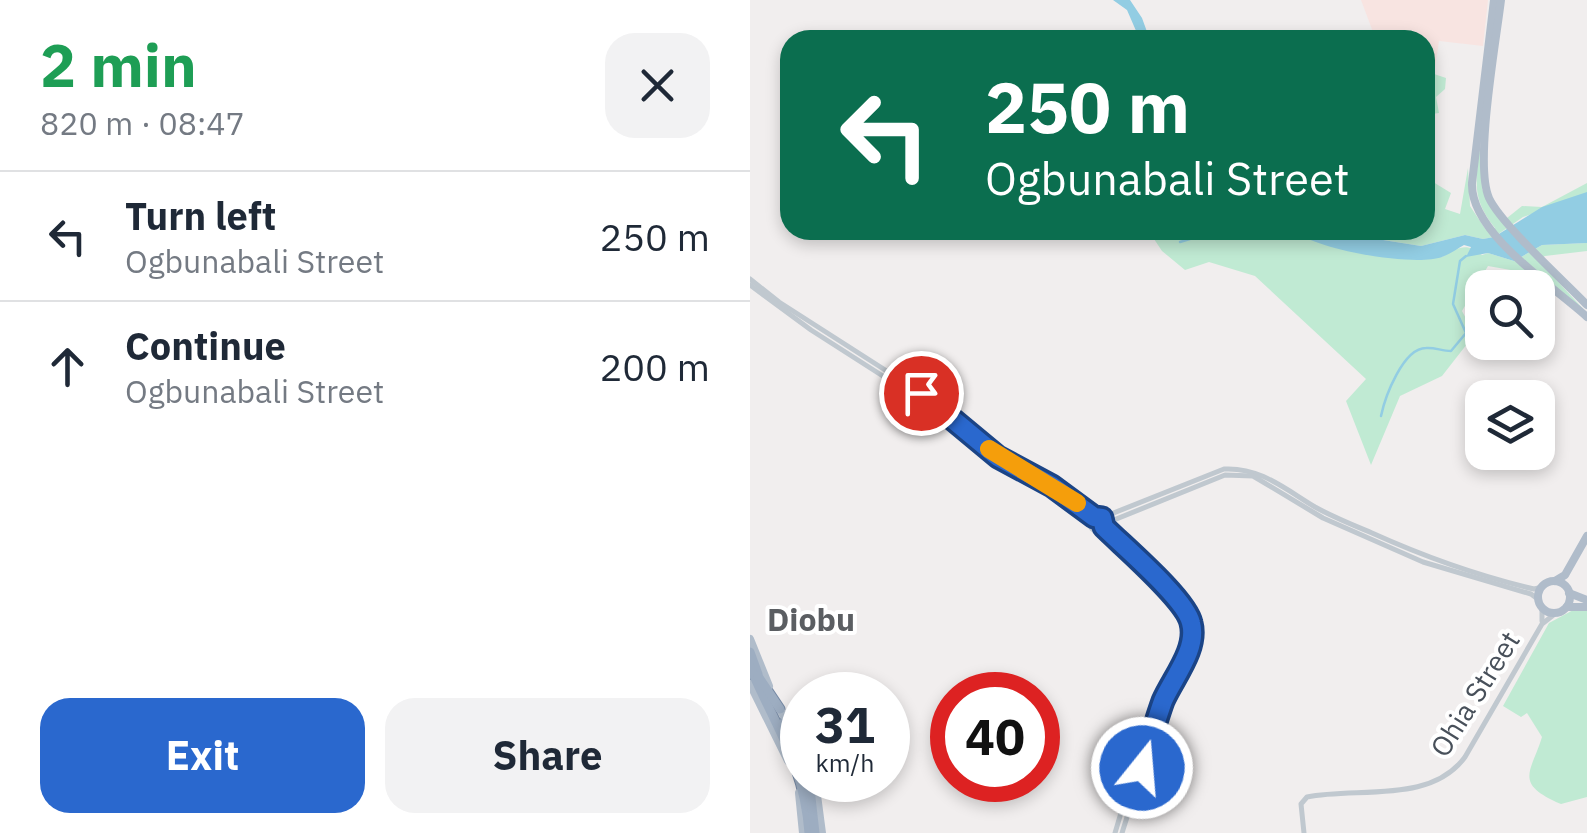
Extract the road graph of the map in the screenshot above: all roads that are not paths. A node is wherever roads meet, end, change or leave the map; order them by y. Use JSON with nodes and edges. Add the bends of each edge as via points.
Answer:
{"nodes":[{"id":1,"x":1497,"y":0,"type":"edge"},
{"id":2,"x":750,"y":282,"type":"edge"},
{"id":3,"x":1587,"y":306,"type":"edge"},
{"id":4,"x":1587,"y":317,"type":"edge"},
{"id":5,"x":1099,"y":523,"type":"junction"},
{"id":6,"x":1587,"y":536,"type":"edge"},
{"id":7,"x":1587,"y":545,"type":"edge"},
{"id":8,"x":1461,"y":572,"type":"junction"},
{"id":9,"x":1553,"y":582,"type":"junction"},
{"id":10,"x":1542,"y":587,"type":"junction"},
{"id":11,"x":1568,"y":590,"type":"junction"},
{"id":12,"x":1587,"y":603,"type":"edge"},
{"id":13,"x":1540,"y":604,"type":"junction"},
{"id":14,"x":1567,"y":606,"type":"junction"},
{"id":15,"x":1556,"y":613,"type":"junction"},
{"id":16,"x":1542,"y":624,"type":"junction"},
{"id":17,"x":750,"y":638,"type":"edge"},
{"id":18,"x":750,"y":652,"type":"edge"},
{"id":19,"x":750,"y":667,"type":"edge"},
{"id":20,"x":758,"y":676,"type":"junction"},
{"id":21,"x":750,"y":684,"type":"edge"},
{"id":22,"x":760,"y":691,"type":"junction"},
{"id":23,"x":780,"y":709,"type":"joint"},
{"id":24,"x":766,"y":718,"type":"junction"},
{"id":25,"x":780,"y":722,"type":"edge"},
{"id":26,"x":780,"y":724,"type":"edge"},
{"id":27,"x":806,"y":802,"type":"edge"},
{"id":28,"x":812,"y":802,"type":"edge"},
{"id":29,"x":812,"y":833,"type":"edge"},
{"id":30,"x":1118,"y":833,"type":"edge"},
{"id":31,"x":1304,"y":833,"type":"edge"}],
"edges":[{"from":1,"to":3,"type":"main road","via":[[1483,166],[1489,196]]},
{"from":1,"to":4,"type":"main road","via":[[1475,207],[1530,269]]},
{"from":2,"to":5,"type":"street","via":[[921,393],[998,457],[1052,486]]},
{"from":5,"to":8,"type":"street","via":[[1225,475],[1245,474],[1371,541]]},
{"from":5,"to":30,"type":"street","via":[[1186,626]]},
{"from":6,"to":9,"type":"main road","via":[[1565,575]]},
{"from":7,"to":11,"type":"main road"},
{"from":8,"to":10,"type":"street"},
{"from":8,"to":13,"type":"street","via":[[1531,594]]},
{"from":9,"to":10,"type":"main road"},
{"from":9,"to":11,"type":"main road"},
{"from":10,"to":13,"type":"main road"},
{"from":11,"to":12,"type":"main road"},
{"from":11,"to":14,"type":"main road"},
{"from":12,"to":14,"type":"main road"},
{"from":13,"to":15,"type":"main road"},
{"from":13,"to":16,"type":"street"},
{"from":14,"to":15,"type":"main road"},
{"from":15,"to":16,"type":"street","name":"Ohia Street"},
{"from":16,"to":31,"type":"street","name":"Ohia Street","via":[[1466,757],[1448,776],[1416,787],[1303,799]]},
{"from":17,"to":23,"type":"main road"},
{"from":18,"to":20,"type":"highway"},
{"from":19,"to":22,"type":"highway"},
{"from":20,"to":23,"type":"highway"},
{"from":20,"to":25,"type":"highway"},
{"from":21,"to":24,"type":"main road"},
{"from":22,"to":24,"type":"highway"},
{"from":22,"to":26,"type":"highway"},
{"from":24,"to":29,"type":"main road"},
{"from":27,"to":29,"type":"highway"},
{"from":28,"to":29,"type":"highway"}]}
